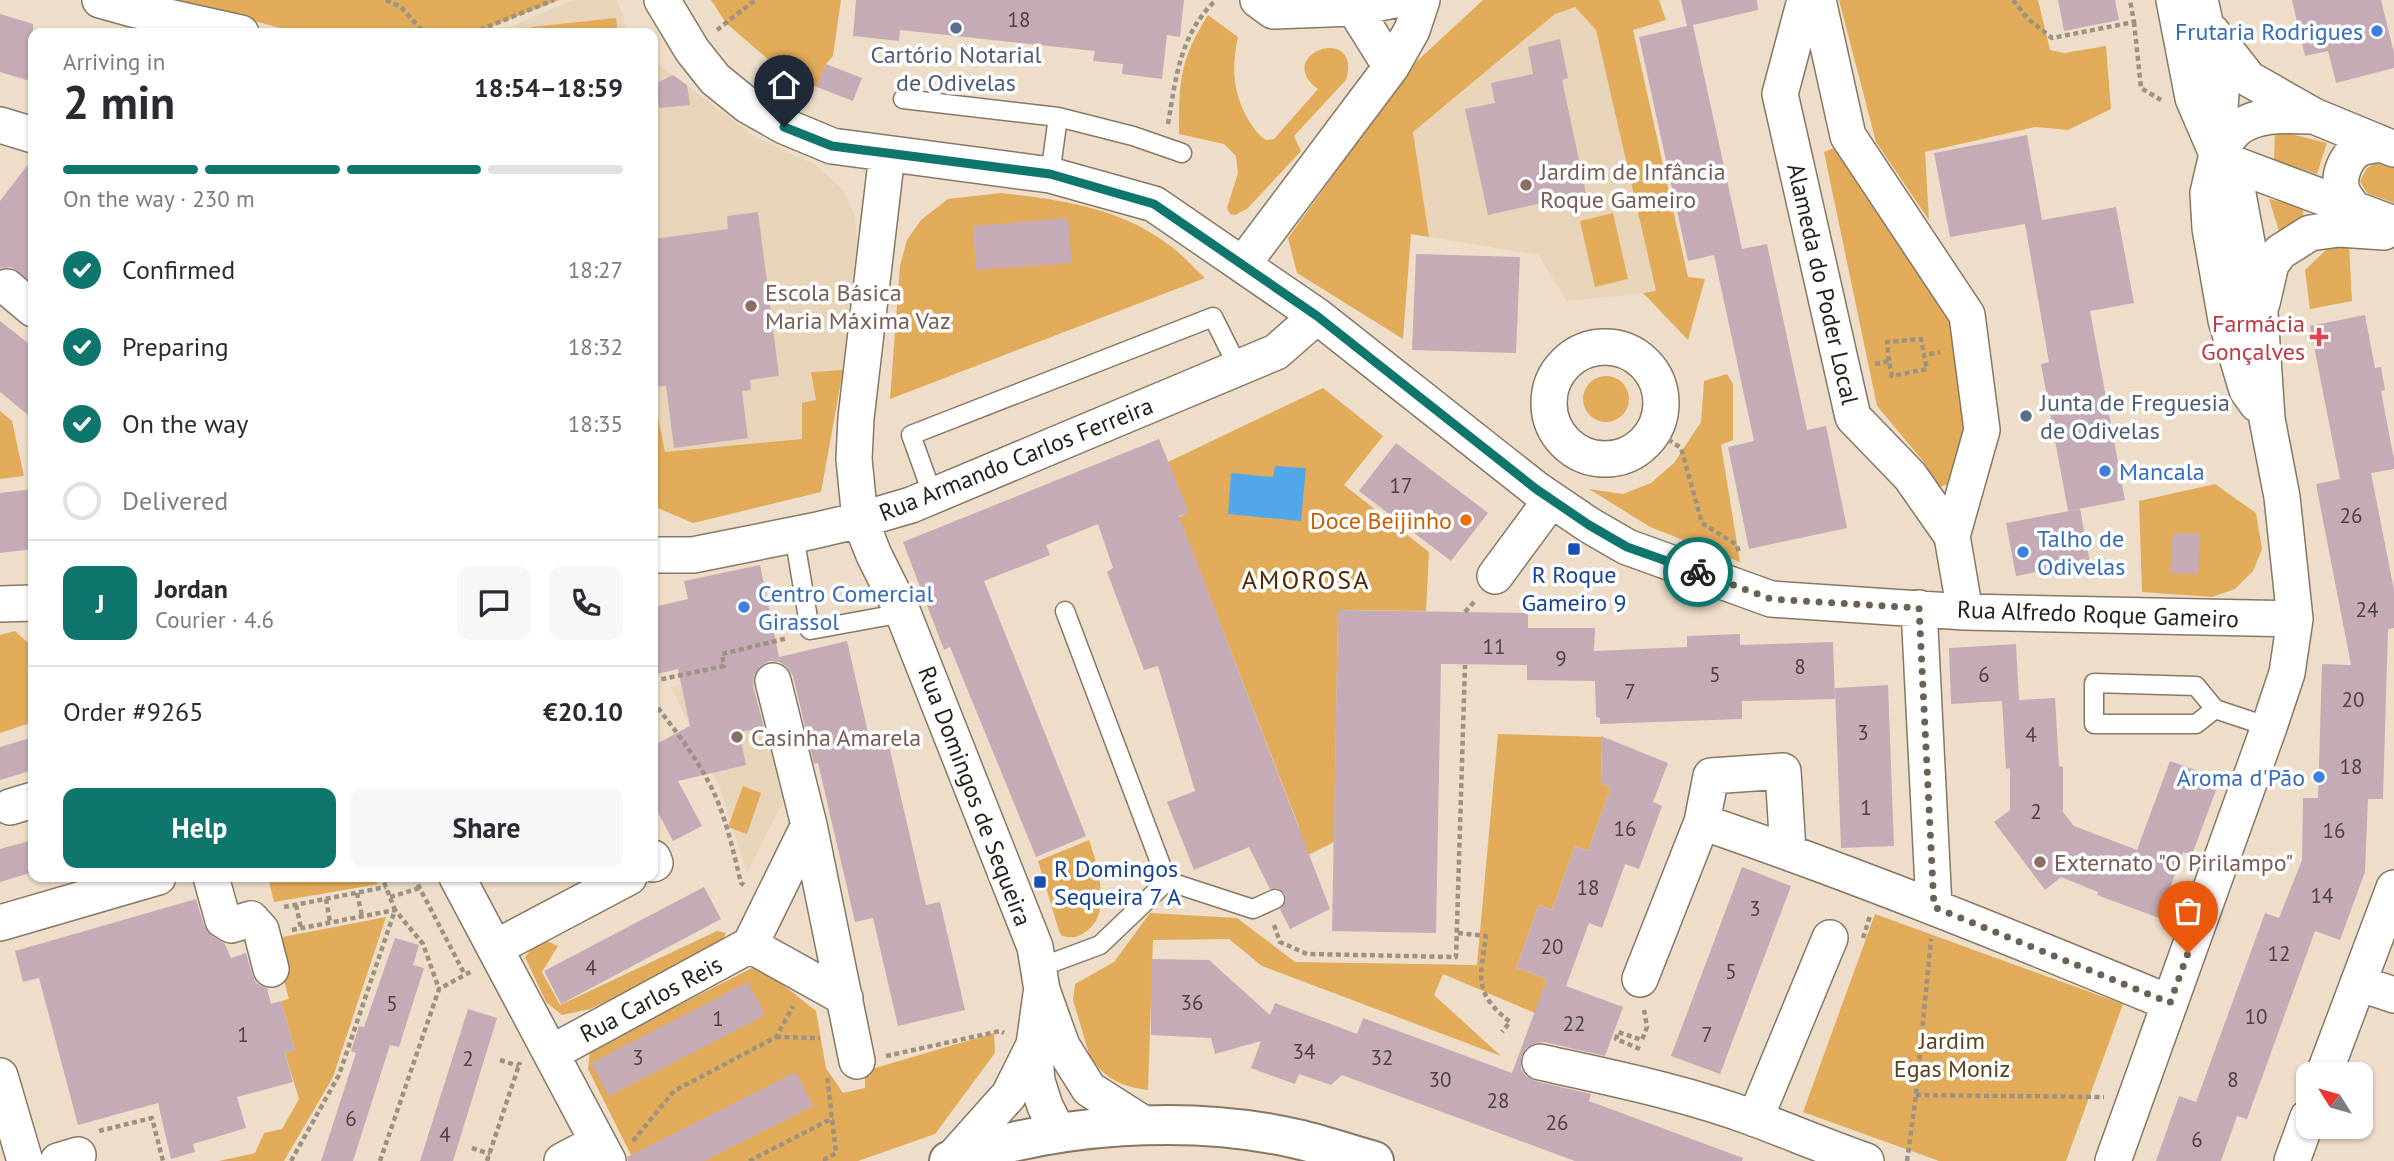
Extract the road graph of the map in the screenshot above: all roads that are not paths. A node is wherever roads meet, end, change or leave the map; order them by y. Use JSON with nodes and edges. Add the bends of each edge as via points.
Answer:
{"nodes":[{"id":1,"x":100,"y":0,"type":"edge"},
{"id":2,"x":662,"y":0,"type":"edge"},
{"id":3,"x":1258,"y":0,"type":"edge"},
{"id":4,"x":1394,"y":0,"type":"edge"},
{"id":5,"x":1422,"y":0,"type":"edge"},
{"id":6,"x":1805,"y":0,"type":"edge"},
{"id":7,"x":1818,"y":0,"type":"edge"},
{"id":8,"x":2192,"y":4,"type":"edge"},
{"id":9,"x":1354,"y":8,"type":"junction"},
{"id":10,"x":220,"y":28,"type":"edge"},
{"id":11,"x":1391,"y":67,"type":"junction"},
{"id":12,"x":903,"y":99,"type":"dead end"},
{"id":13,"x":2314,"y":116,"type":"junction"},
{"id":14,"x":1058,"y":117,"type":"junction"},
{"id":15,"x":0,"y":125,"type":"edge"},
{"id":16,"x":28,"y":133,"type":"edge"},
{"id":17,"x":2387,"y":147,"type":"edge"},
{"id":18,"x":1182,"y":153,"type":"dead end"},
{"id":19,"x":2217,"y":153,"type":"junction"},
{"id":20,"x":887,"y":154,"type":"junction"},
{"id":21,"x":1050,"y":174,"type":"junction"},
{"id":22,"x":2354,"y":209,"type":"junction"},
{"id":23,"x":2394,"y":224,"type":"edge"},
{"id":24,"x":2394,"y":233,"type":"edge"},
{"id":25,"x":1243,"y":264,"type":"junction"},
{"id":26,"x":2260,"y":313,"type":"junction"},
{"id":27,"x":1317,"y":316,"type":"junction"},
{"id":28,"x":1239,"y":369,"type":"junction"},
{"id":29,"x":2267,"y":419,"type":"junction"},
{"id":30,"x":1568,"y":446,"type":"junction"},
{"id":31,"x":1544,"y":494,"type":"junction"},
{"id":32,"x":933,"y":496,"type":"junction"},
{"id":33,"x":860,"y":520,"type":"junction"},
{"id":34,"x":794,"y":535,"type":"junction"},
{"id":35,"x":1952,"y":536,"type":"junction"},
{"id":36,"x":658,"y":555,"type":"edge"},
{"id":37,"x":1495,"y":576,"type":"dead end"},
{"id":38,"x":28,"y":603,"type":"edge"},
{"id":39,"x":0,"y":604,"type":"edge"},
{"id":40,"x":1919,"y":608,"type":"junction"},
{"id":41,"x":1065,"y":611,"type":"dead end"},
{"id":42,"x":1965,"y":612,"type":"junction"},
{"id":43,"x":904,"y":613,"type":"junction"},
{"id":44,"x":2295,"y":619,"type":"junction"},
{"id":45,"x":773,"y":681,"type":"dead end"},
{"id":46,"x":2215,"y":709,"type":"junction"},
{"id":47,"x":2269,"y":727,"type":"junction"},
{"id":48,"x":1702,"y":822,"type":"junction"},
{"id":49,"x":809,"y":825,"type":"junction"},
{"id":50,"x":1788,"y":851,"type":"junction"},
{"id":51,"x":1167,"y":881,"type":"junction"},
{"id":52,"x":141,"y":882,"type":"edge"},
{"id":53,"x":212,"y":882,"type":"edge"},
{"id":54,"x":460,"y":882,"type":"edge"},
{"id":55,"x":620,"y":882,"type":"edge"},
{"id":56,"x":2394,"y":888,"type":"edge"},
{"id":57,"x":1270,"y":901,"type":"road end"},
{"id":58,"x":1934,"y":907,"type":"junction"},
{"id":59,"x":0,"y":923,"type":"edge"},
{"id":60,"x":1846,"y":939,"type":"road end"},
{"id":61,"x":750,"y":945,"type":"junction"},
{"id":62,"x":497,"y":952,"type":"junction"},
{"id":63,"x":271,"y":968,"type":"dead end"},
{"id":64,"x":1040,"y":979,"type":"junction"},
{"id":65,"x":1640,"y":979,"type":"dead end"},
{"id":66,"x":2358,"y":983,"type":"junction"},
{"id":67,"x":2394,"y":995,"type":"edge"},
{"id":68,"x":845,"y":998,"type":"junction"},
{"id":69,"x":2170,"y":1003,"type":"junction"},
{"id":70,"x":546,"y":1042,"type":"junction"},
{"id":71,"x":1048,"y":1046,"type":"junction"},
{"id":72,"x":858,"y":1061,"type":"dead end"},
{"id":73,"x":1540,"y":1062,"type":"dead end"},
{"id":74,"x":2328,"y":1062,"type":"edge"},
{"id":75,"x":0,"y":1076,"type":"edge"},
{"id":76,"x":1755,"y":1119,"type":"junction"},
{"id":77,"x":1144,"y":1124,"type":"junction"},
{"id":78,"x":1059,"y":1134,"type":"junction"},
{"id":79,"x":2300,"y":1139,"type":"edge"},
{"id":80,"x":610,"y":1151,"type":"edge"},
{"id":81,"x":1017,"y":1151,"type":"edge"},
{"id":82,"x":950,"y":1160,"type":"edge"},
{"id":83,"x":25,"y":1161,"type":"edge"},
{"id":84,"x":562,"y":1161,"type":"edge"},
{"id":85,"x":1374,"y":1161,"type":"edge"},
{"id":86,"x":1866,"y":1161,"type":"edge"},
{"id":87,"x":2113,"y":1161,"type":"edge"},
{"id":88,"x":2292,"y":1161,"type":"edge"}],
"edges":[{"from":1,"to":10,"type":"street"},
{"from":2,"to":20,"type":"street","name":"Rua Alfredo Roque Gameiro","via":[[715,79],[747,106],[832,146]]},
{"from":3,"to":9,"type":"street","via":[[1273,11]]},
{"from":4,"to":9,"type":"street"},
{"from":5,"to":11,"type":"street","via":[[1412,30]]},
{"from":6,"to":35,"type":"street","name":"Alameda do Poder Local","via":[[1780,94],[1853,417],[1910,476]]},
{"from":7,"to":35,"type":"street","name":"Alameda do Poder Local","via":[[1847,135],[1967,315],[1982,430]]},
{"from":8,"to":13,"type":"street","via":[[2249,79]]},
{"from":8,"to":19,"type":"street","via":[[2221,93]]},
{"from":9,"to":11,"type":"street"},
{"from":11,"to":25,"type":"street"},
{"from":12,"to":14,"type":"lane"},
{"from":13,"to":17,"type":"street"},
{"from":13,"to":19,"type":"street","via":[[2254,119],[2236,129]]},
{"from":14,"to":18,"type":"lane"},
{"from":14,"to":21,"type":"lane"},
{"from":15,"to":16,"type":"street"},
{"from":17,"to":22,"type":"street","via":[[2361,148],[2349,158],[2340,182]]},
{"from":19,"to":22,"type":"street","via":[[2231,163]]},
{"from":19,"to":26,"type":"street","via":[[2238,194]]},
{"from":19,"to":29,"type":"street","via":[[2208,193],[2226,320],[2247,390]]},
{"from":20,"to":21,"type":"street","name":"Rua Alfredo Roque Gameiro"},
{"from":20,"to":33,"type":"street","name":"Rua Domingos de Sequeira","via":[[856,418],[854,459]]},
{"from":21,"to":25,"type":"street","name":"Rua Alfredo Roque Gameiro","via":[[1154,204]]},
{"from":22,"to":23,"type":"street"},
{"from":24,"to":26,"type":"street","via":[[2339,229],[2310,233],[2270,264]]},
{"from":25,"to":27,"type":"street","name":"Rua Alfredo Roque Gameiro"},
{"from":26,"to":29,"type":"street"},
{"from":27,"to":28,"type":"street","name":"Rua Armando Carlos Ferreira","via":[[1276,352]]},
{"from":27,"to":31,"type":"street","name":"Rua Alfredo Roque Gameiro"},
{"from":28,"to":32,"type":"street","name":"Rua Armando Carlos Ferreira"},
{"from":28,"to":32,"type":"lane","via":[[1213,317],[911,435]]},
{"from":29,"to":44,"type":"street","via":[[2283,497]]},
{"from":30,"to":30,"type":"street","via":[[1598,460],[1630,454],[1644,444],[1660,414],[1655,378],[1645,363],[1613,347],[1577,354],[1563,365],[1548,398],[1549,416]]},
{"from":30,"to":31,"type":"street"},
{"from":31,"to":37,"type":"street"},
{"from":31,"to":40,"type":"street","name":"Rua Alfredo Roque Gameiro","via":[[1627,547],[1771,599]]},
{"from":32,"to":33,"type":"street","name":"Rua Armando Carlos Ferreira"},
{"from":33,"to":34,"type":"street","name":"Rua Armando Carlos Ferreira"},
{"from":33,"to":43,"type":"street","name":"Rua Domingos de Sequeira"},
{"from":34,"to":36,"type":"street","name":"Rua Armando Carlos Ferreira","via":[[694,555]]},
{"from":34,"to":43,"type":"lane","via":[[810,630]]},
{"from":35,"to":42,"type":"street","name":"Alameda do Poder Local"},
{"from":38,"to":39,"type":"street"},
{"from":40,"to":42,"type":"street","name":"Rua Alfredo Roque Gameiro"},
{"from":40,"to":58,"type":"street"},
{"from":41,"to":51,"type":"lane"},
{"from":42,"to":44,"type":"street","name":"Rua Alfredo Roque Gameiro"},
{"from":43,"to":64,"type":"street","name":"Rua Domingos de Sequeira","via":[[1035,947]]},
{"from":44,"to":47,"type":"street","via":[[2287,673]]},
{"from":45,"to":49,"type":"street"},
{"from":46,"to":46,"type":"lane","via":[[2196,686],[2094,683],[2094,724],[2196,724]]},
{"from":46,"to":47,"type":"lane"},
{"from":47,"to":69,"type":"street"},
{"from":48,"to":50,"type":"street"},
{"from":48,"to":50,"type":"street","via":[[1710,776],[1783,771]]},
{"from":48,"to":65,"type":"street"},
{"from":49,"to":61,"type":"street","name":"Rua Carlos Reis"},
{"from":49,"to":68,"type":"street"},
{"from":50,"to":58,"type":"street"},
{"from":51,"to":57,"type":"lane","via":[[1253,909]]},
{"from":51,"to":64,"type":"lane","via":[[1100,945]]},
{"from":52,"to":59,"type":"street"},
{"from":53,"to":63,"type":"street","via":[[223,920],[231,925],[251,919],[261,930]]},
{"from":54,"to":62,"type":"street"},
{"from":55,"to":62,"type":"street"},
{"from":56,"to":66,"type":"street"},
{"from":58,"to":69,"type":"street"},
{"from":60,"to":76,"type":"street"},
{"from":61,"to":68,"type":"street","name":"Rua Carlos Reis"},
{"from":61,"to":70,"type":"street","name":"Rua Carlos Reis"},
{"from":62,"to":70,"type":"street"},
{"from":64,"to":71,"type":"street"},
{"from":66,"to":67,"type":"street"},
{"from":66,"to":74,"type":"street"},
{"from":68,"to":72,"type":"street"},
{"from":69,"to":87,"type":"street"},
{"from":70,"to":80,"type":"street"},
{"from":71,"to":77,"type":"street","via":[[1090,1089]]},
{"from":71,"to":78,"type":"street","via":[[1068,1112]]},
{"from":71,"to":82,"type":"street"},
{"from":73,"to":76,"type":"street","via":[[1638,1083]]},
{"from":75,"to":83,"type":"street"},
{"from":76,"to":86,"type":"street"},
{"from":77,"to":78,"type":"main road"},
{"from":77,"to":85,"type":"main road","via":[[1234,1129],[1296,1139]]},
{"from":78,"to":81,"type":"main road"},
{"from":79,"to":88,"type":"street"},
{"from":80,"to":84,"type":"street"},
{"from":81,"to":82,"type":"main road"}]}
